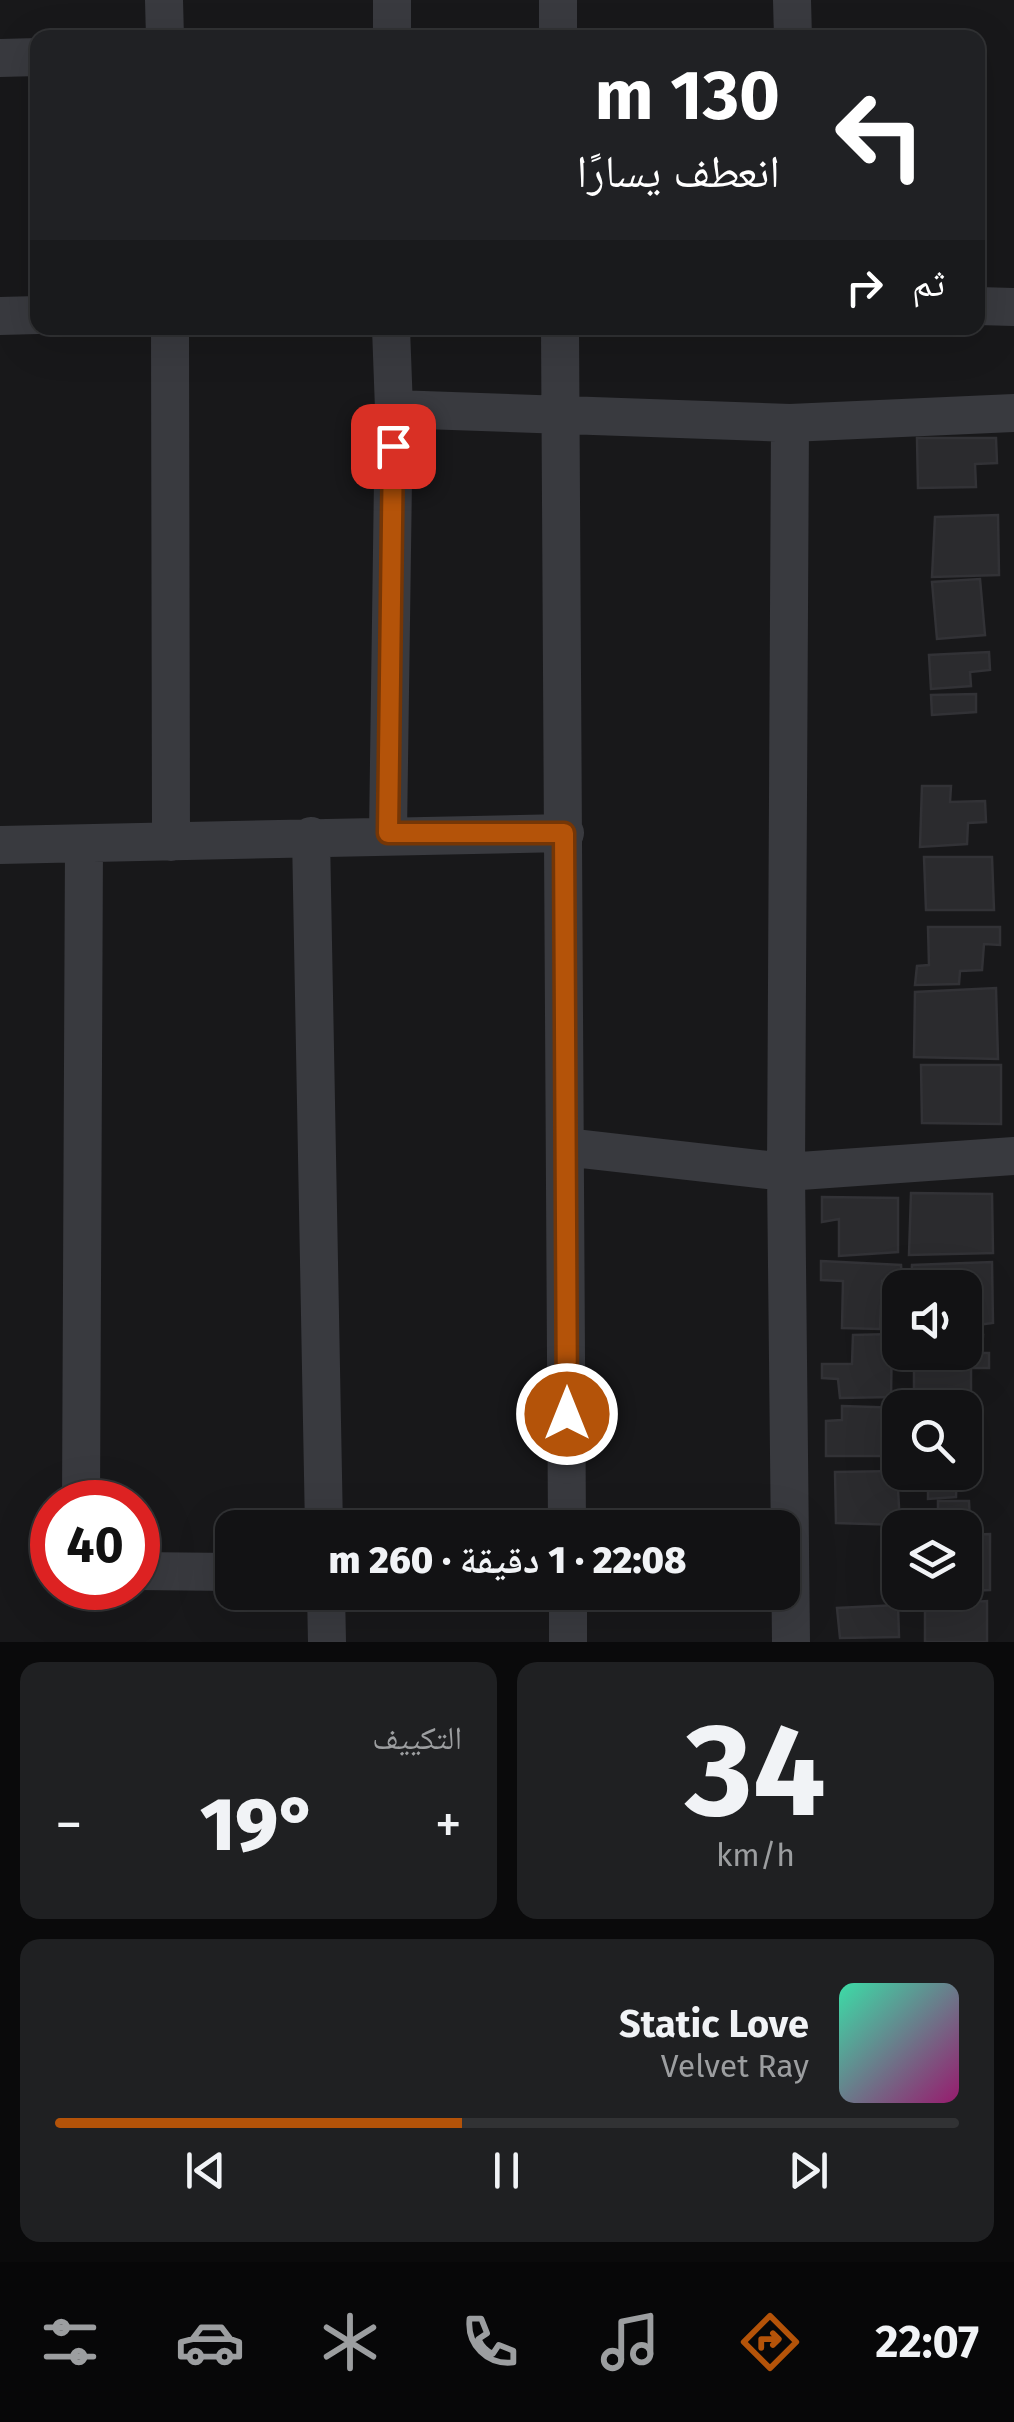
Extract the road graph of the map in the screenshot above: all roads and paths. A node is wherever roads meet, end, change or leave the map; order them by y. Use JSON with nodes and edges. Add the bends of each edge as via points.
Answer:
{"nodes":[{"id":1,"x":164,"y":0,"type":"edge"},
{"id":2,"x":392,"y":0,"type":"edge"},
{"id":3,"x":558,"y":0,"type":"edge"},
{"id":4,"x":792,"y":0,"type":"edge"},
{"id":5,"x":164,"y":30,"type":"edge"},
{"id":6,"x":392,"y":30,"type":"edge"},
{"id":7,"x":558,"y":30,"type":"edge"},
{"id":8,"x":793,"y":30,"type":"edge"},
{"id":9,"x":30,"y":56,"type":"edge"},
{"id":10,"x":0,"y":58,"type":"edge"},
{"id":11,"x":985,"y":306,"type":"edge"},
{"id":12,"x":1014,"y":307,"type":"edge"},
{"id":13,"x":30,"y":315,"type":"edge"},
{"id":14,"x":0,"y":316,"type":"edge"},
{"id":15,"x":170,"y":335,"type":"edge"},
{"id":16,"x":390,"y":335,"type":"edge"},
{"id":17,"x":560,"y":335,"type":"edge"},
{"id":18,"x":394,"y":410,"type":"junction"},
{"id":19,"x":1014,"y":413,"type":"edge"},
{"id":20,"x":562,"y":416,"type":"junction"},
{"id":21,"x":790,"y":423,"type":"junction"},
{"id":22,"x":388,"y":833,"type":"junction"},
{"id":23,"x":564,"y":833,"type":"junction"},
{"id":24,"x":311,"y":836,"type":"junction"},
{"id":25,"x":171,"y":842,"type":"junction"},
{"id":26,"x":0,"y":845,"type":"edge"},
{"id":27,"x":84,"y":845,"type":"junction"},
{"id":28,"x":565,"y":1147,"type":"junction"},
{"id":29,"x":1014,"y":1156,"type":"edge"},
{"id":30,"x":786,"y":1172,"type":"junction"},
{"id":31,"x":82,"y":1480,"type":"edge"},
{"id":32,"x":324,"y":1510,"type":"edge"},
{"id":33,"x":568,"y":1510,"type":"edge"},
{"id":34,"x":160,"y":1571,"type":"edge"},
{"id":35,"x":215,"y":1572,"type":"edge"},
{"id":36,"x":326,"y":1610,"type":"edge"},
{"id":37,"x":568,"y":1610,"type":"edge"},
{"id":38,"x":327,"y":1642,"type":"edge"},
{"id":39,"x":568,"y":1642,"type":"edge"},
{"id":40,"x":791,"y":1642,"type":"edge"}],
"edges":[{"from":1,"to":5,"type":"street"},
{"from":2,"to":6,"type":"street"},
{"from":3,"to":7,"type":"street"},
{"from":4,"to":8,"type":"street"},
{"from":9,"to":10,"type":"street"},
{"from":11,"to":12,"type":"street"},
{"from":13,"to":14,"type":"street"},
{"from":15,"to":25,"type":"street"},
{"from":16,"to":18,"type":"street"},
{"from":17,"to":20,"type":"street"},
{"from":18,"to":20,"type":"street"},
{"from":18,"to":22,"type":"street"},
{"from":19,"to":21,"type":"street"},
{"from":20,"to":21,"type":"street"},
{"from":20,"to":23,"type":"street"},
{"from":21,"to":30,"type":"street"},
{"from":22,"to":23,"type":"street"},
{"from":22,"to":24,"type":"street"},
{"from":23,"to":28,"type":"street"},
{"from":24,"to":25,"type":"street"},
{"from":24,"to":32,"type":"street"},
{"from":25,"to":27,"type":"street"},
{"from":26,"to":27,"type":"street"},
{"from":27,"to":31,"type":"street"},
{"from":28,"to":30,"type":"street"},
{"from":28,"to":33,"type":"street"},
{"from":29,"to":30,"type":"street"},
{"from":30,"to":40,"type":"street"},
{"from":34,"to":35,"type":"street"},
{"from":36,"to":38,"type":"street"},
{"from":37,"to":39,"type":"street"}]}
